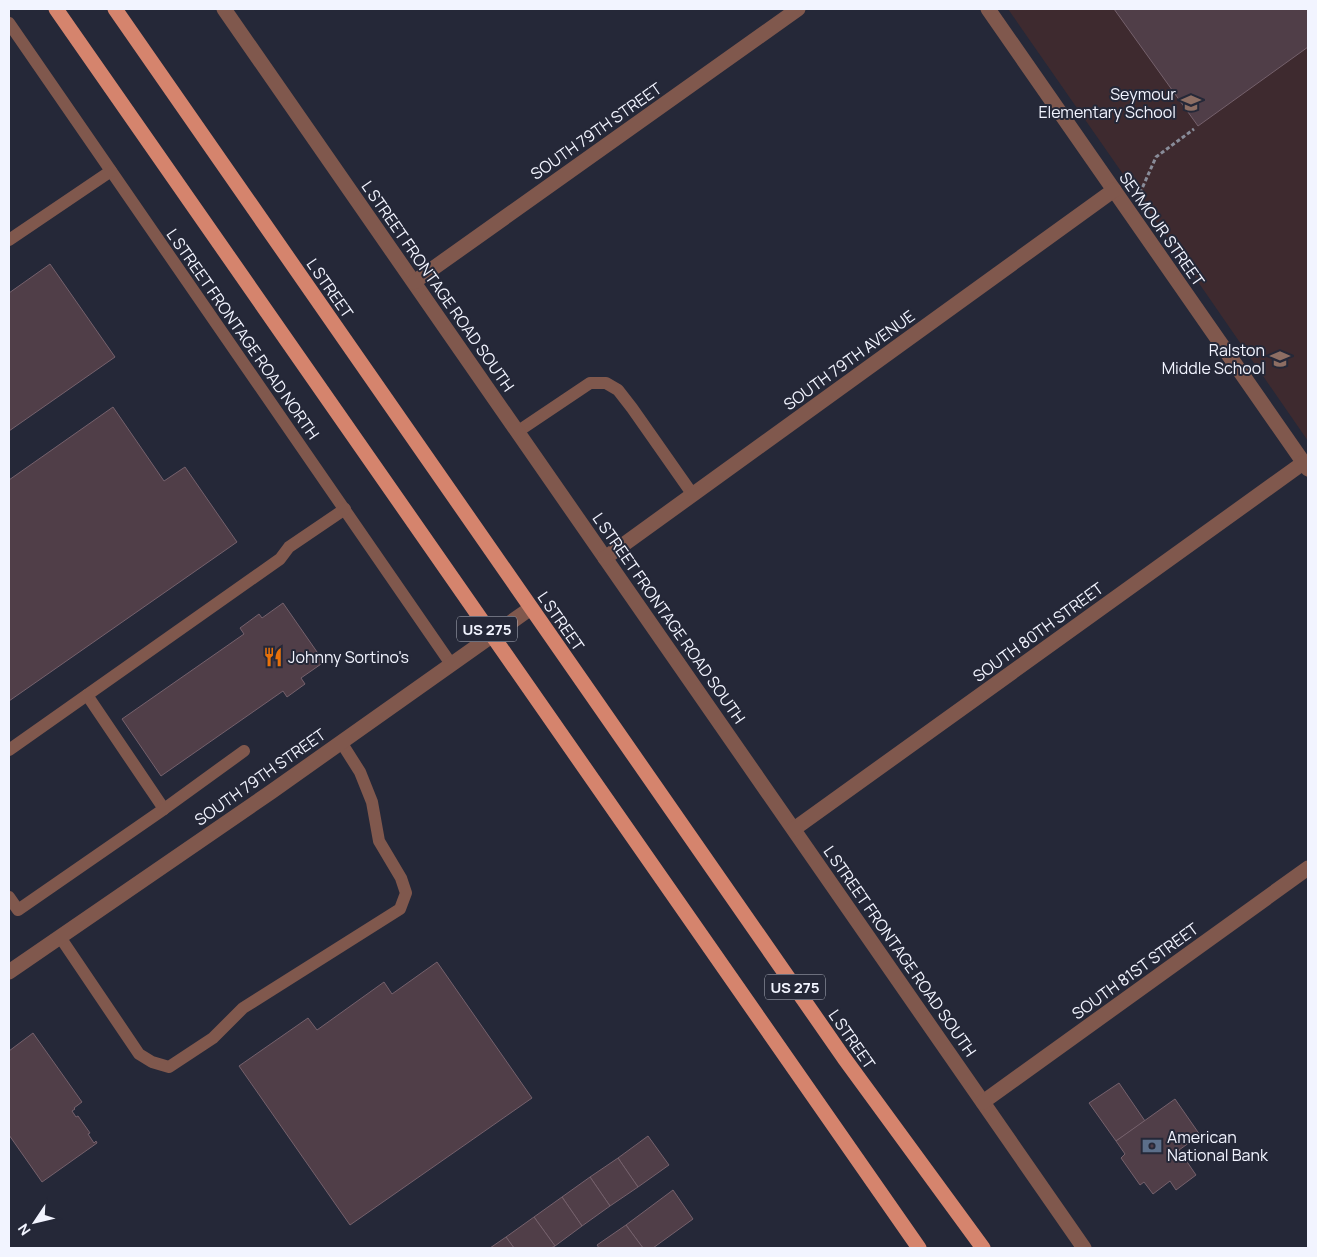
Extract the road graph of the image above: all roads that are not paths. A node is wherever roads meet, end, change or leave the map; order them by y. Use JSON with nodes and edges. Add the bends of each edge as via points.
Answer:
{"nodes":[{"id":1,"x":56,"y":9,"type":"edge"},
{"id":2,"x":115,"y":9,"type":"edge"},
{"id":3,"x":798,"y":9,"type":"edge"},
{"id":4,"x":988,"y":9,"type":"edge"},
{"id":5,"x":226,"y":10,"type":"edge"},
{"id":6,"x":9,"y":23,"type":"edge"},
{"id":7,"x":111,"y":171,"type":"junction"},
{"id":8,"x":1114,"y":190,"type":"junction"},
{"id":9,"x":9,"y":240,"type":"edge"},
{"id":10,"x":414,"y":282,"type":"junction"},
{"id":11,"x":517,"y":432,"type":"junction"},
{"id":12,"x":1306,"y":466,"type":"edge"},
{"id":13,"x":693,"y":495,"type":"junction"},
{"id":14,"x":344,"y":509,"type":"junction"},
{"id":15,"x":605,"y":558,"type":"junction"},
{"id":16,"x":530,"y":608,"type":"junction"},
{"id":17,"x":492,"y":635,"type":"junction"},
{"id":18,"x":452,"y":664,"type":"junction"},
{"id":19,"x":87,"y":695,"type":"junction"},
{"id":20,"x":341,"y":742,"type":"junction"},
{"id":21,"x":9,"y":750,"type":"edge"},
{"id":22,"x":244,"y":751,"type":"dead end"},
{"id":23,"x":164,"y":809,"type":"junction"},
{"id":24,"x":794,"y":829,"type":"junction"},
{"id":25,"x":1308,"y":868,"type":"edge"},
{"id":26,"x":9,"y":897,"type":"edge"},
{"id":27,"x":60,"y":937,"type":"junction"},
{"id":28,"x":9,"y":972,"type":"edge"},
{"id":29,"x":983,"y":1102,"type":"junction"},
{"id":30,"x":918,"y":1248,"type":"edge"},
{"id":31,"x":983,"y":1248,"type":"edge"},
{"id":32,"x":1084,"y":1248,"type":"edge"}],
"edges":[{"from":1,"to":17,"type":"main road","number":"US 275"},
{"from":2,"to":16,"type":"main road","name":"L STREET","number":"US 275"},
{"from":3,"to":10,"type":"street","name":"SOUTH 79TH STREET"},
{"from":4,"to":8,"type":"street","name":"SEYMOUR STREET"},
{"from":5,"to":10,"type":"street","name":"L STREET FRONTAGE ROAD SOUTH"},
{"from":6,"to":7,"type":"lane","name":"L STREET FRONTAGE ROAD NORTH"},
{"from":7,"to":9,"type":"lane"},
{"from":7,"to":14,"type":"lane","name":"L STREET FRONTAGE ROAD NORTH"},
{"from":8,"to":12,"type":"street","name":"SEYMOUR STREET"},
{"from":8,"to":13,"type":"street","name":"SOUTH 79TH AVENUE"},
{"from":10,"to":11,"type":"street","name":"L STREET FRONTAGE ROAD SOUTH"},
{"from":11,"to":13,"type":"lane","via":[[590,383],[606,382],[618,390],[632,408]]},
{"from":11,"to":15,"type":"street","name":"L STREET FRONTAGE ROAD SOUTH"},
{"from":12,"to":24,"type":"street","name":"SOUTH 80TH STREET"},
{"from":13,"to":15,"type":"street","name":"SOUTH 79TH AVENUE"},
{"from":14,"to":18,"type":"lane","name":"L STREET FRONTAGE ROAD NORTH"},
{"from":14,"to":19,"type":"lane","via":[[290,546],[280,559]]},
{"from":15,"to":24,"type":"street","name":"L STREET FRONTAGE ROAD SOUTH"},
{"from":16,"to":17,"type":"street","name":"SOUTH 79TH STREET"},
{"from":16,"to":31,"type":"main road","name":"L STREET","number":"US 275","via":[[844,1058]]},
{"from":17,"to":18,"type":"street","name":"SOUTH 79TH STREET"},
{"from":17,"to":30,"type":"main road","number":"US 275"},
{"from":18,"to":20,"type":"street","name":"SOUTH 79TH STREET"},
{"from":19,"to":21,"type":"lane"},
{"from":19,"to":23,"type":"lane"},
{"from":20,"to":27,"type":"street","name":"SOUTH 79TH STREET"},
{"from":20,"to":27,"type":"lane","via":[[360,772],[372,802],[379,841],[401,878],[406,893],[400,909],[243,1008],[213,1038],[169,1067],[139,1054]]},
{"from":22,"to":23,"type":"lane"},
{"from":23,"to":26,"type":"lane","via":[[18,910]]},
{"from":24,"to":29,"type":"street","name":"L STREET FRONTAGE ROAD SOUTH"},
{"from":25,"to":29,"type":"street","name":"SOUTH 81ST STREET"},
{"from":27,"to":28,"type":"street","name":"SOUTH 79TH STREET"},
{"from":29,"to":32,"type":"street","name":"L STREET FRONTAGE ROAD SOUTH"}]}
